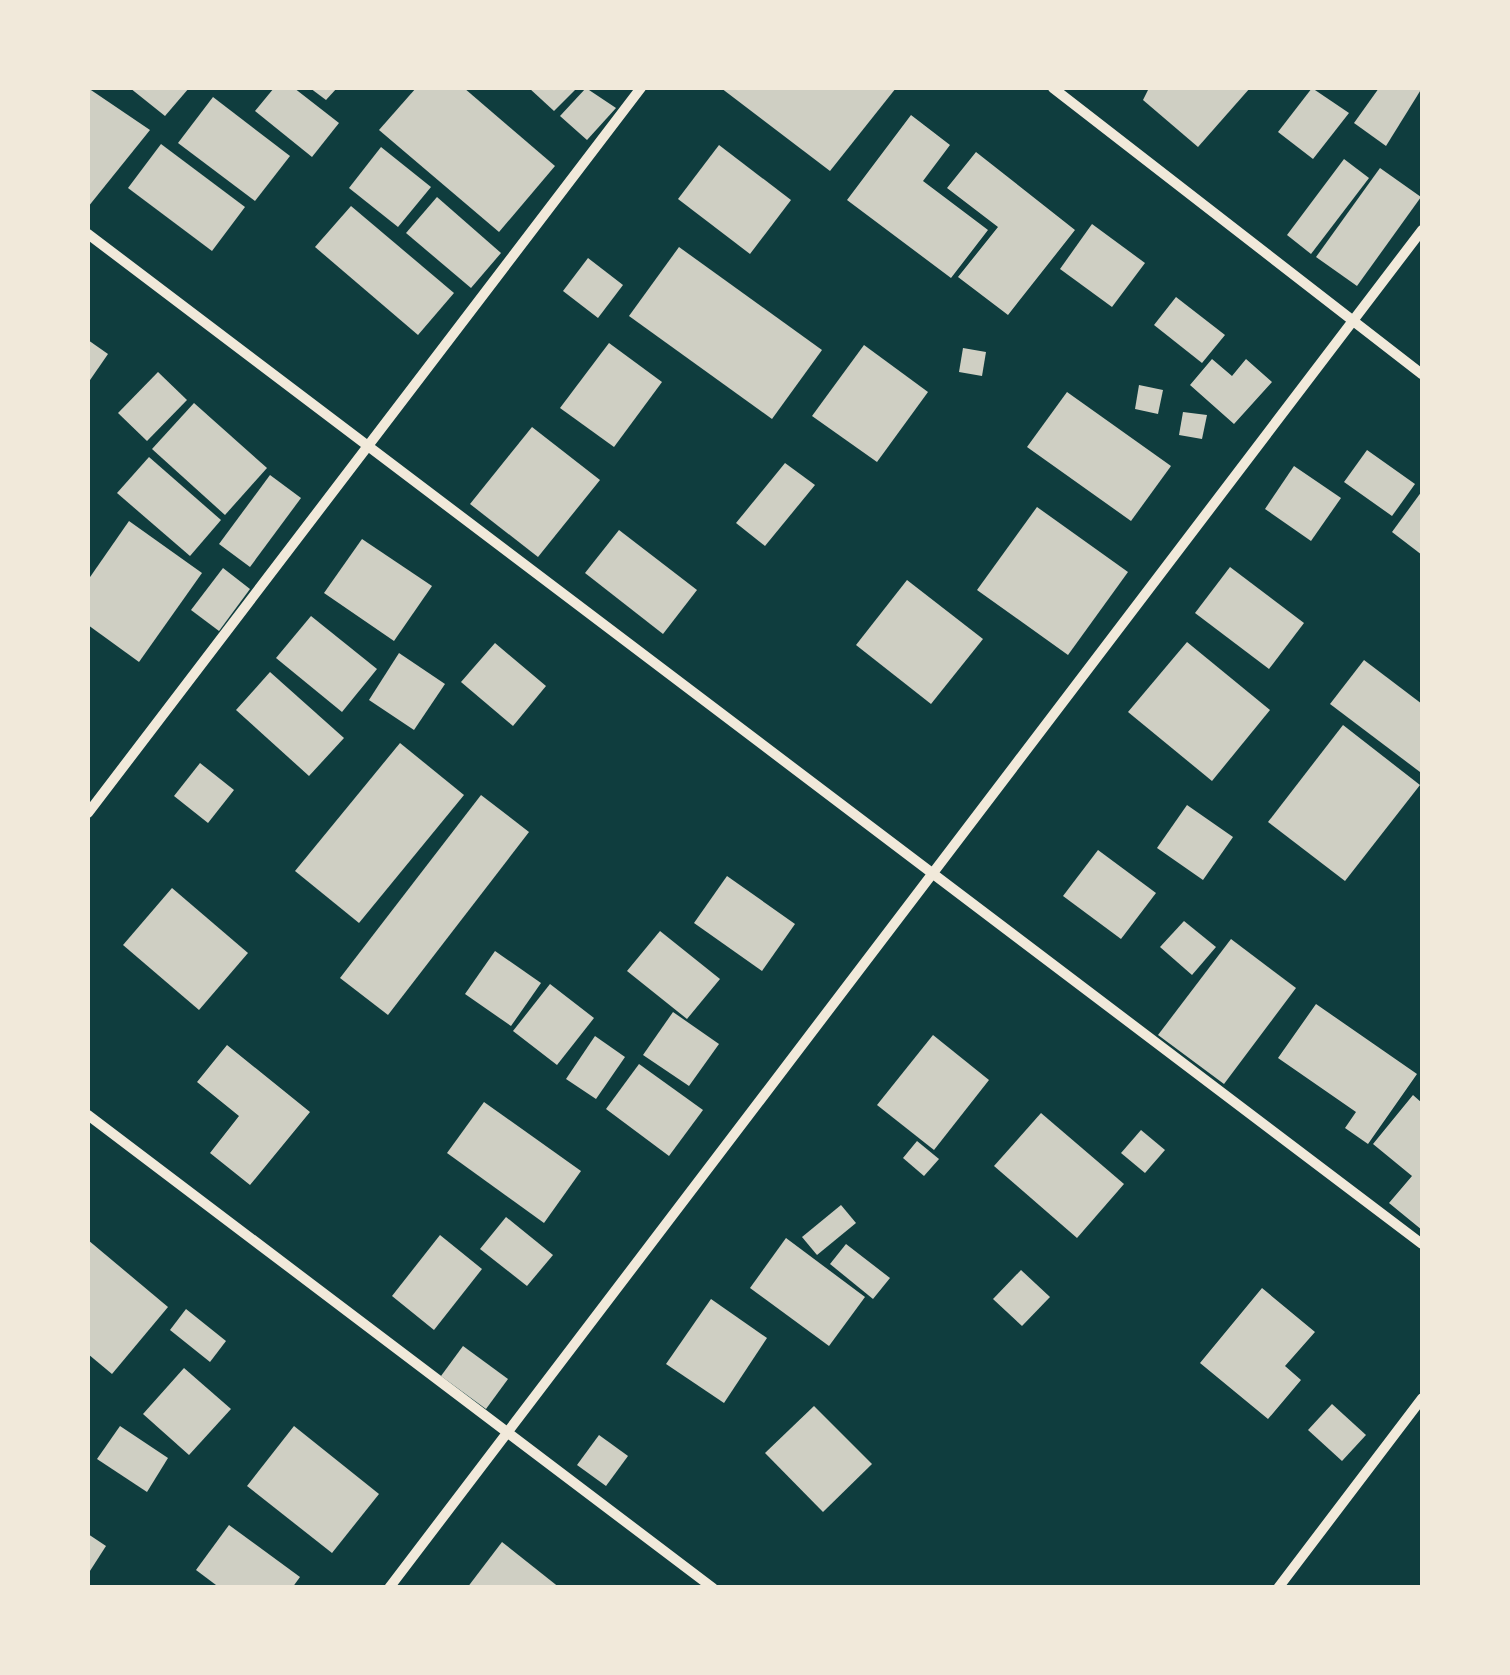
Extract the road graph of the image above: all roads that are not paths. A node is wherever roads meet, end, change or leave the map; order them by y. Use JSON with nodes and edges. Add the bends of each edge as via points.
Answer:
{"nodes":[{"id":1,"x":642,"y":88,"type":"edge"},
{"id":2,"x":1053,"y":88,"type":"edge"},
{"id":3,"x":1422,"y":230,"type":"edge"},
{"id":4,"x":88,"y":234,"type":"edge"},
{"id":5,"x":1352,"y":320,"type":"junction"},
{"id":6,"x":1422,"y":374,"type":"edge"},
{"id":7,"x":368,"y":442,"type":"junction"},
{"id":8,"x":88,"y":813,"type":"edge"},
{"id":9,"x":925,"y":876,"type":"junction"},
{"id":10,"x":88,"y":1115,"type":"edge"},
{"id":11,"x":1422,"y":1244,"type":"edge"},
{"id":12,"x":1422,"y":1398,"type":"edge"},
{"id":13,"x":501,"y":1430,"type":"junction"},
{"id":14,"x":389,"y":1588,"type":"edge"},
{"id":15,"x":713,"y":1588,"type":"edge"},
{"id":16,"x":1278,"y":1588,"type":"edge"}],
"edges":[{"from":1,"to":7,"type":"street"},
{"from":2,"to":5,"type":"street"},
{"from":3,"to":5,"type":"street"},
{"from":4,"to":7,"type":"street"},
{"from":5,"to":6,"type":"street"},
{"from":5,"to":9,"type":"street"},
{"from":7,"to":8,"type":"street"},
{"from":7,"to":9,"type":"street"},
{"from":9,"to":11,"type":"street"},
{"from":9,"to":13,"type":"street"},
{"from":10,"to":13,"type":"street"},
{"from":12,"to":16,"type":"street"},
{"from":13,"to":14,"type":"street"},
{"from":13,"to":15,"type":"street"}]}
